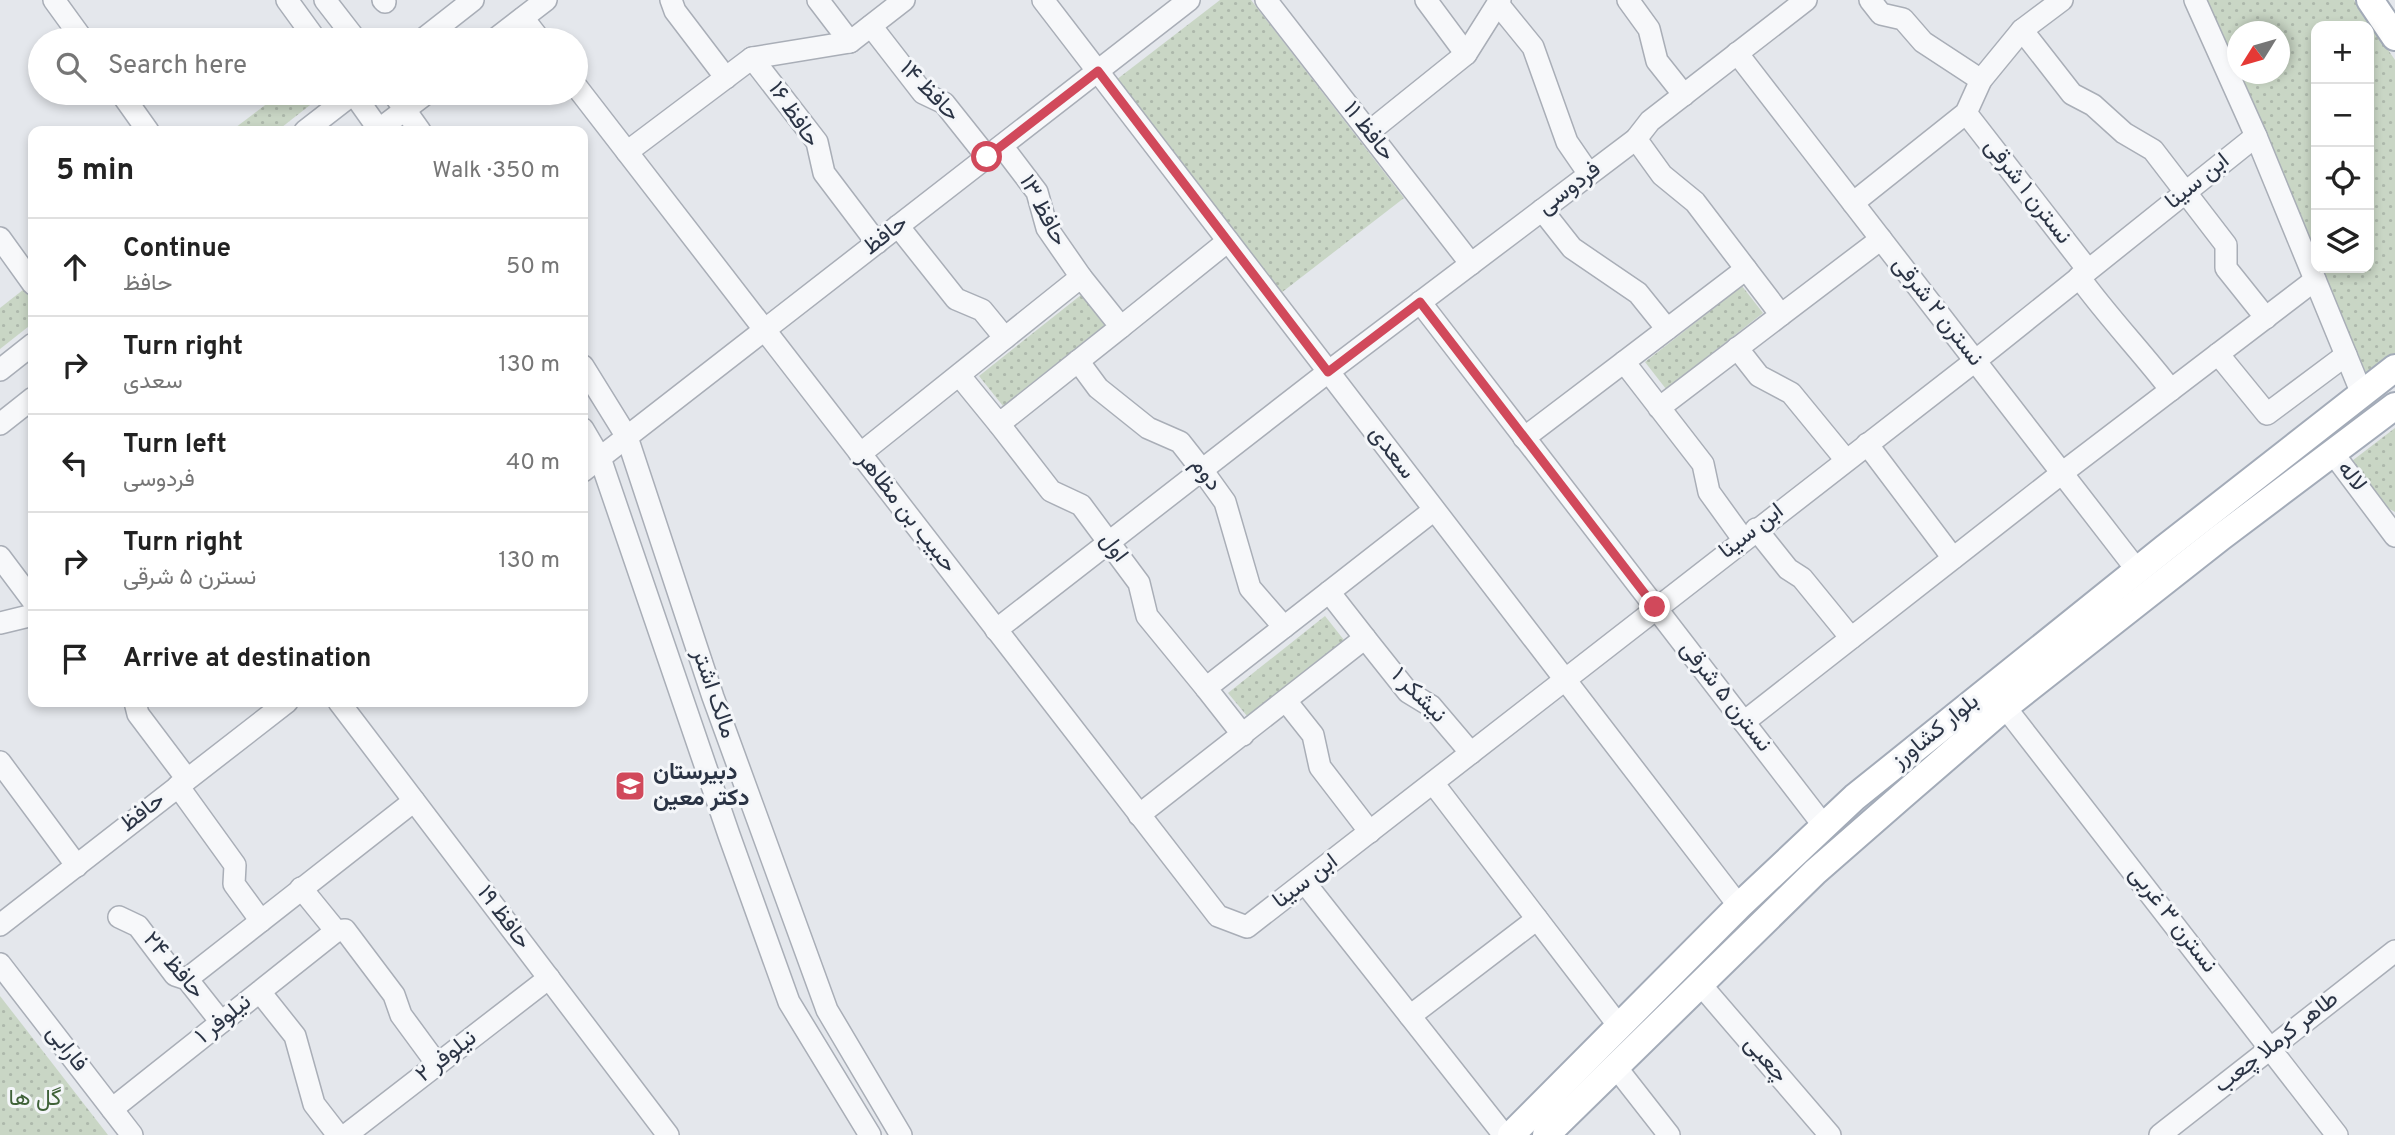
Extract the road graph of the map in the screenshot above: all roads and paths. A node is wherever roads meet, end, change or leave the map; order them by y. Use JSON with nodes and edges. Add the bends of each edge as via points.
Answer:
{"nodes":[{"id":1,"x":54,"y":0,"type":"edge"},
{"id":2,"x":287,"y":0,"type":"edge"},
{"id":3,"x":325,"y":0,"type":"edge"},
{"id":4,"x":473,"y":0,"type":"edge"},
{"id":5,"x":546,"y":0,"type":"edge"},
{"id":6,"x":671,"y":0,"type":"edge"},
{"id":7,"x":818,"y":0,"type":"edge"},
{"id":8,"x":904,"y":0,"type":"edge"},
{"id":9,"x":1043,"y":0,"type":"edge"},
{"id":10,"x":1189,"y":0,"type":"edge"},
{"id":11,"x":1266,"y":0,"type":"edge"},
{"id":12,"x":1426,"y":0,"type":"edge"},
{"id":13,"x":1628,"y":0,"type":"edge"},
{"id":14,"x":1870,"y":0,"type":"edge"},
{"id":15,"x":2195,"y":0,"type":"edge"},
{"id":16,"x":2370,"y":0,"type":"edge"},
{"id":17,"x":1499,"y":2,"type":"edge"},
{"id":18,"x":1792,"y":4,"type":"edge"},
{"id":19,"x":2048,"y":4,"type":"edge"},
{"id":20,"x":523,"y":18,"type":"junction"},
{"id":21,"x":871,"y":26,"type":"junction"},
{"id":22,"x":74,"y":28,"type":"edge"},
{"id":23,"x":307,"y":28,"type":"edge"},
{"id":24,"x":347,"y":28,"type":"edge"},
{"id":25,"x":437,"y":28,"type":"edge"},
{"id":26,"x":510,"y":28,"type":"edge"},
{"id":27,"x":531,"y":28,"type":"edge"},
{"id":28,"x":2022,"y":30,"type":"junction"},
{"id":29,"x":2395,"y":37,"type":"edge"},
{"id":30,"x":850,"y":42,"type":"junction"},
{"id":31,"x":1737,"y":53,"type":"junction"},
{"id":32,"x":1466,"y":54,"type":"junction"},
{"id":33,"x":752,"y":58,"type":"junction"},
{"id":34,"x":1098,"y":71,"type":"junction"},
{"id":35,"x":726,"y":78,"type":"junction"},
{"id":36,"x":1981,"y":80,"type":"junction"},
{"id":37,"x":1684,"y":94,"type":"junction"},
{"id":38,"x":588,"y":102,"type":"edge"},
{"id":39,"x":130,"y":105,"type":"edge"},
{"id":40,"x":338,"y":105,"type":"edge"},
{"id":41,"x":361,"y":105,"type":"edge"},
{"id":42,"x":396,"y":105,"type":"edge"},
{"id":43,"x":402,"y":105,"type":"edge"},
{"id":44,"x":1966,"y":113,"type":"junction"},
{"id":45,"x":144,"y":126,"type":"edge"},
{"id":46,"x":311,"y":126,"type":"edge"},
{"id":47,"x":375,"y":126,"type":"edge"},
{"id":48,"x":382,"y":126,"type":"edge"},
{"id":49,"x":416,"y":126,"type":"edge"},
{"id":50,"x":1368,"y":132,"type":"junction"},
{"id":51,"x":2256,"y":136,"type":"junction"},
{"id":52,"x":1636,"y":139,"type":"junction"},
{"id":53,"x":627,"y":152,"type":"junction"},
{"id":54,"x":994,"y":152,"type":"junction"},
{"id":55,"x":1590,"y":174,"type":"junction"},
{"id":56,"x":2186,"y":192,"type":"junction"},
{"id":57,"x":1853,"y":203,"type":"junction"},
{"id":58,"x":1542,"y":210,"type":"junction"},
{"id":59,"x":898,"y":226,"type":"junction"},
{"id":60,"x":0,"y":238,"type":"edge"},
{"id":61,"x":1881,"y":239,"type":"junction"},
{"id":62,"x":1228,"y":241,"type":"junction"},
{"id":63,"x":877,"y":243,"type":"junction"},
{"id":64,"x":1471,"y":264,"type":"junction"},
{"id":65,"x":1746,"y":269,"type":"junction"},
{"id":66,"x":2084,"y":274,"type":"junction"},
{"id":67,"x":28,"y":277,"type":"edge"},
{"id":68,"x":1081,"y":277,"type":"junction"},
{"id":69,"x":2315,"y":280,"type":"junction"},
{"id":70,"x":1420,"y":302,"type":"junction"},
{"id":71,"x":1781,"y":315,"type":"junction"},
{"id":72,"x":2266,"y":318,"type":"junction"},
{"id":73,"x":1121,"y":327,"type":"junction"},
{"id":74,"x":1667,"y":329,"type":"junction"},
{"id":75,"x":765,"y":330,"type":"junction"},
{"id":76,"x":1005,"y":338,"type":"junction"},
{"id":77,"x":28,"y":348,"type":"edge"},
{"id":78,"x":1737,"y":348,"type":"junction"},
{"id":79,"x":2218,"y":354,"type":"junction"},
{"id":80,"x":2346,"y":355,"type":"junction"},
{"id":81,"x":1078,"y":361,"type":"junction"},
{"id":82,"x":1975,"y":361,"type":"junction"},
{"id":83,"x":1624,"y":362,"type":"junction"},
{"id":84,"x":2395,"y":368,"type":"edge"},
{"id":85,"x":0,"y":370,"type":"edge"},
{"id":86,"x":1328,"y":372,"type":"junction"},
{"id":87,"x":588,"y":374,"type":"edge"},
{"id":88,"x":960,"y":375,"type":"junction"},
{"id":89,"x":2171,"y":390,"type":"junction"},
{"id":90,"x":2362,"y":394,"type":"junction"},
{"id":91,"x":28,"y":402,"type":"edge"},
{"id":92,"x":2395,"y":405,"type":"edge"},
{"id":93,"x":1659,"y":408,"type":"junction"},
{"id":94,"x":0,"y":424,"type":"edge"},
{"id":95,"x":999,"y":424,"type":"junction"},
{"id":96,"x":627,"y":437,"type":"junction"},
{"id":97,"x":588,"y":438,"type":"edge"},
{"id":98,"x":1524,"y":438,"type":"junction"},
{"id":99,"x":1867,"y":444,"type":"junction"},
{"id":100,"x":2332,"y":453,"type":"junction"},
{"id":101,"x":860,"y":454,"type":"junction"},
{"id":102,"x":600,"y":458,"type":"junction"},
{"id":103,"x":1846,"y":460,"type":"junction"},
{"id":104,"x":588,"y":467,"type":"edge"},
{"id":105,"x":1202,"y":471,"type":"junction"},
{"id":106,"x":2062,"y":473,"type":"junction"},
{"id":107,"x":1434,"y":510,"type":"junction"},
{"id":108,"x":1750,"y":534,"type":"junction"},
{"id":109,"x":2395,"y":536,"type":"edge"},
{"id":110,"x":1110,"y":543,"type":"junction"},
{"id":111,"x":0,"y":556,"type":"edge"},
{"id":112,"x":1953,"y":558,"type":"junction"},
{"id":113,"x":2137,"y":570,"type":"junction"},
{"id":114,"x":1329,"y":592,"type":"junction"},
{"id":115,"x":28,"y":594,"type":"edge"},
{"id":116,"x":1655,"y":607,"type":"junction"},
{"id":117,"x":28,"y":616,"type":"edge"},
{"id":118,"x":0,"y":623,"type":"edge"},
{"id":119,"x":1284,"y":627,"type":"junction"},
{"id":120,"x":996,"y":630,"type":"junction"},
{"id":121,"x":1365,"y":638,"type":"junction"},
{"id":122,"x":1851,"y":638,"type":"junction"},
{"id":123,"x":1564,"y":679,"type":"junction"},
{"id":124,"x":1206,"y":688,"type":"junction"},
{"id":125,"x":1286,"y":701,"type":"junction"},
{"id":126,"x":136,"y":707,"type":"edge"},
{"id":127,"x":281,"y":707,"type":"edge"},
{"id":128,"x":342,"y":707,"type":"edge"},
{"id":129,"x":2005,"y":707,"type":"junction"},
{"id":130,"x":1744,"y":722,"type":"junction"},
{"id":131,"x":1243,"y":734,"type":"junction"},
{"id":132,"x":1471,"y":753,"type":"junction"},
{"id":133,"x":0,"y":762,"type":"edge"},
{"id":134,"x":182,"y":783,"type":"junction"},
{"id":135,"x":1433,"y":783,"type":"junction"},
{"id":136,"x":414,"y":801,"type":"junction"},
{"id":137,"x":1139,"y":815,"type":"junction"},
{"id":138,"x":1824,"y":826,"type":"junction"},
{"id":139,"x":1370,"y":832,"type":"junction"},
{"id":140,"x":77,"y":866,"type":"junction"},
{"id":141,"x":1305,"y":883,"type":"junction"},
{"id":142,"x":301,"y":888,"type":"junction"},
{"id":143,"x":1739,"y":906,"type":"junction"},
{"id":144,"x":119,"y":916,"type":"dead end"},
{"id":145,"x":1537,"y":919,"type":"junction"},
{"id":146,"x":261,"y":921,"type":"junction"},
{"id":147,"x":0,"y":925,"type":"edge"},
{"id":148,"x":1247,"y":927,"type":"joint"},
{"id":149,"x":336,"y":931,"type":"junction"},
{"id":150,"x":2395,"y":951,"type":"edge"},
{"id":151,"x":0,"y":964,"type":"edge"},
{"id":152,"x":549,"y":978,"type":"junction"},
{"id":153,"x":187,"y":979,"type":"junction"},
{"id":154,"x":1701,"y":985,"type":"junction"},
{"id":155,"x":260,"y":992,"type":"junction"},
{"id":156,"x":1410,"y":1016,"type":"junction"},
{"id":157,"x":221,"y":1022,"type":"junction"},
{"id":158,"x":1619,"y":1026,"type":"junction"},
{"id":159,"x":2270,"y":1049,"type":"junction"},
{"id":160,"x":437,"y":1064,"type":"junction"},
{"id":161,"x":1615,"y":1066,"type":"junction"},
{"id":162,"x":112,"y":1109,"type":"junction"},
{"id":163,"x":132,"y":1135,"type":"edge"},
{"id":164,"x":338,"y":1135,"type":"edge"},
{"id":165,"x":346,"y":1135,"type":"edge"},
{"id":166,"x":668,"y":1135,"type":"edge"},
{"id":167,"x":870,"y":1135,"type":"edge"},
{"id":168,"x":901,"y":1135,"type":"edge"},
{"id":169,"x":1504,"y":1135,"type":"edge"},
{"id":170,"x":1511,"y":1135,"type":"edge"},
{"id":171,"x":1546,"y":1135,"type":"edge"},
{"id":172,"x":1669,"y":1135,"type":"edge"},
{"id":173,"x":1830,"y":1135,"type":"edge"},
{"id":174,"x":2160,"y":1135,"type":"edge"},
{"id":175,"x":2337,"y":1135,"type":"edge"}],
"edges":[{"from":1,"to":22,"type":"street"},
{"from":2,"to":23,"type":"street"},
{"from":3,"to":24,"type":"street"},
{"from":4,"to":25,"type":"street"},
{"from":5,"to":20,"type":"street"},
{"from":6,"to":35,"type":"street"},
{"from":7,"to":30,"type":"street"},
{"from":8,"to":21,"type":"street"},
{"from":9,"to":34,"type":"street","name":"سعدی"},
{"from":10,"to":34,"type":"street","name":"حافظ"},
{"from":11,"to":50,"type":"street","name":"حافظ ۱۱"},
{"from":12,"to":32,"type":"street"},
{"from":13,"to":37,"type":"street","via":[[1649,29],[1657,61]]},
{"from":14,"to":36,"type":"street","via":[[1881,14],[1903,19],[1923,42]]},
{"from":15,"to":51,"type":"street"},
{"from":16,"to":29,"type":"main road"},
{"from":17,"to":32,"type":"street"},
{"from":17,"to":55,"type":"street","via":[[1533,47],[1567,142]]},
{"from":18,"to":31,"type":"street","name":"فردوسی"},
{"from":19,"to":28,"type":"street"},
{"from":20,"to":26,"type":"street"},
{"from":20,"to":27,"type":"street"},
{"from":21,"to":30,"type":"street"},
{"from":21,"to":54,"type":"street","name":"حافظ ۱۴","via":[[923,93],[944,103]]},
{"from":28,"to":36,"type":"street"},
{"from":28,"to":56,"type":"street","via":[[2072,94],[2153,150]]},
{"from":30,"to":33,"type":"street"},
{"from":31,"to":37,"type":"street","name":"فردوسی"},
{"from":31,"to":57,"type":"street","name":"نسترن ۲ شرقی"},
{"from":32,"to":50,"type":"street"},
{"from":33,"to":35,"type":"street"},
{"from":33,"to":63,"type":"street","name":"حافظ ۱۶","via":[[817,142],[824,173]]},
{"from":34,"to":54,"type":"street","name":"حافظ"},
{"from":34,"to":62,"type":"street","name":"سعدی"},
{"from":35,"to":53,"type":"street"},
{"from":36,"to":44,"type":"street"},
{"from":37,"to":52,"type":"street","name":"فردوسی","via":[[1650,121]]},
{"from":38,"to":53,"type":"street","name":"حبیب بن مظاهر"},
{"from":39,"to":45,"type":"street"},
{"from":40,"to":46,"type":"street"},
{"from":41,"to":47,"type":"street"},
{"from":42,"to":48,"type":"street"},
{"from":43,"to":49,"type":"street"},
{"from":44,"to":57,"type":"street"},
{"from":44,"to":66,"type":"street","name":"نسترن ۱ شرقی"},
{"from":50,"to":64,"type":"street","name":"حافظ ۱۱"},
{"from":51,"to":56,"type":"street","name":"ابن سینا"},
{"from":51,"to":69,"type":"street"},
{"from":52,"to":55,"type":"street","name":"فردوسی"},
{"from":52,"to":65,"type":"street","via":[[1662,175],[1695,202]]},
{"from":53,"to":75,"type":"street","name":"حبیب بن مظاهر"},
{"from":54,"to":59,"type":"street","name":"حافظ"},
{"from":54,"to":68,"type":"street","name":"حافظ ۱۳","via":[[1037,192],[1047,228]]},
{"from":55,"to":58,"type":"street","name":"فردوسی"},
{"from":56,"to":66,"type":"street","name":"ابن سینا"},
{"from":56,"to":72,"type":"street","via":[[2226,245],[2226,268]]},
{"from":57,"to":61,"type":"street","name":"نسترن ۲ شرقی"},
{"from":58,"to":64,"type":"street","name":"فردوسی"},
{"from":58,"to":74,"type":"street","via":[[1572,248],[1638,293]]},
{"from":59,"to":63,"type":"street","name":"حافظ"},
{"from":59,"to":76,"type":"street","via":[[956,299],[982,310]]},
{"from":60,"to":67,"type":"street"},
{"from":61,"to":71,"type":"street"},
{"from":61,"to":82,"type":"street","name":"نسترن ۲ شرقی"},
{"from":62,"to":73,"type":"street"},
{"from":62,"to":86,"type":"street","name":"سعدی"},
{"from":63,"to":75,"type":"street","name":"حافظ"},
{"from":64,"to":70,"type":"street","name":"فردوسی"},
{"from":65,"to":71,"type":"street"},
{"from":65,"to":74,"type":"street"},
{"from":66,"to":82,"type":"street","name":"ابن سینا"},
{"from":66,"to":89,"type":"street","name":"نسترن ۱ شرقی","via":[[2112,322]]},
{"from":68,"to":73,"type":"street","name":"حافظ ۱۳"},
{"from":68,"to":76,"type":"street"},
{"from":69,"to":72,"type":"street"},
{"from":69,"to":80,"type":"street"},
{"from":70,"to":86,"type":"street","name":"فردوسی"},
{"from":70,"to":98,"type":"street","name":"نسترن ۵ شرقی"},
{"from":71,"to":78,"type":"street"},
{"from":72,"to":79,"type":"street"},
{"from":73,"to":81,"type":"street"},
{"from":74,"to":83,"type":"street"},
{"from":75,"to":96,"type":"street","name":"حافظ"},
{"from":75,"to":101,"type":"street","name":"حبیب بن مظاهر"},
{"from":76,"to":88,"type":"street"},
{"from":77,"to":85,"type":"street"},
{"from":78,"to":93,"type":"street"},
{"from":78,"to":103,"type":"street","via":[[1759,376],[1791,393]]},
{"from":79,"to":80,"type":"street","via":[[2267,414]]},
{"from":79,"to":89,"type":"street"},
{"from":80,"to":90,"type":"street"},
{"from":81,"to":95,"type":"street"},
{"from":81,"to":105,"type":"street","name":"دوم","via":[[1098,388],[1148,428],[1180,442]]},
{"from":82,"to":99,"type":"street","name":"ابن سینا"},
{"from":82,"to":106,"type":"street","name":"نسترن ۲ شرقی"},
{"from":83,"to":93,"type":"street"},
{"from":83,"to":98,"type":"street"},
{"from":84,"to":90,"type":"main road","name":"بلوار کشاورز"},
{"from":86,"to":105,"type":"street","name":"فردوسی"},
{"from":86,"to":107,"type":"street","name":"سعدی"},
{"from":87,"to":96,"type":"street","name":"مالک اشتر"},
{"from":88,"to":95,"type":"street","name":"اول"},
{"from":88,"to":101,"type":"street"},
{"from":89,"to":106,"type":"street"},
{"from":90,"to":113,"type":"main road","name":"بلوار کشاورز"},
{"from":91,"to":94,"type":"street"},
{"from":92,"to":100,"type":"main road","name":"بلوار کشاورز"},
{"from":93,"to":108,"type":"street","via":[[1703,464],[1709,492]]},
{"from":95,"to":110,"type":"street","name":"اول","via":[[1051,491],[1081,505]]},
{"from":96,"to":102,"type":"street","name":"حافظ"},
{"from":96,"to":168,"type":"street","name":"مالک اشتر","via":[[713,697],[828,1010]]},
{"from":97,"to":102,"type":"street","name":"مالک اشتر"},
{"from":98,"to":116,"type":"street","name":"نسترن ۵ شرقی"},
{"from":99,"to":103,"type":"street","name":"ابن سینا"},
{"from":99,"to":112,"type":"street"},
{"from":100,"to":109,"type":"street","name":"لاله"},
{"from":100,"to":129,"type":"main road","name":"بلوار کشاورز"},
{"from":101,"to":120,"type":"street","name":"حبیب بن مظاهر"},
{"from":102,"to":104,"type":"street","name":"حافظ"},
{"from":102,"to":167,"type":"street","name":"مالک اشتر","via":[[789,1002]]},
{"from":103,"to":108,"type":"street","name":"ابن سینا"},
{"from":105,"to":110,"type":"street","name":"فردوسی"},
{"from":105,"to":119,"type":"street","name":"دوم","via":[[1225,502],[1250,588]]},
{"from":106,"to":112,"type":"street"},
{"from":106,"to":113,"type":"street","name":"نسترن ۲ شرقی"},
{"from":107,"to":114,"type":"street"},
{"from":107,"to":123,"type":"street","name":"سعدی"},
{"from":108,"to":116,"type":"street","name":"ابن سینا"},
{"from":108,"to":122,"type":"street","via":[[1802,578]]},
{"from":110,"to":120,"type":"street","name":"فردوسی"},
{"from":110,"to":124,"type":"street","name":"اول","via":[[1139,583],[1147,616]]},
{"from":111,"to":115,"type":"street"},
{"from":112,"to":122,"type":"street"},
{"from":113,"to":138,"type":"main road","name":"بلوار کشاورز"},
{"from":114,"to":119,"type":"street"},
{"from":114,"to":121,"type":"street","name":"نیشکر ۱"},
{"from":116,"to":123,"type":"street","name":"ابن سینا"},
{"from":116,"to":130,"type":"street","name":"نسترن ۵ شرقی"},
{"from":117,"to":118,"type":"street"},
{"from":119,"to":124,"type":"street"},
{"from":120,"to":137,"type":"street","name":"حبیب بن مظاهر"},
{"from":121,"to":125,"type":"street"},
{"from":121,"to":132,"type":"street","name":"نیشکر ۱","via":[[1408,692],[1431,706]]},
{"from":122,"to":130,"type":"street"},
{"from":123,"to":132,"type":"street","name":"ابن سینا"},
{"from":123,"to":143,"type":"street","name":"سعدی"},
{"from":124,"to":131,"type":"street","name":"اول"},
{"from":125,"to":131,"type":"street"},
{"from":125,"to":139,"type":"street","via":[[1313,735],[1320,767]]},
{"from":126,"to":134,"type":"street"},
{"from":127,"to":134,"type":"street","name":"حافظ"},
{"from":128,"to":136,"type":"street","name":"حافظ ۱۹"},
{"from":129,"to":154,"type":"main road","name":"بلوار کشاورز","via":[[1815,872]]},
{"from":129,"to":159,"type":"street","name":"نسترن ۳ غربی"},
{"from":130,"to":138,"type":"street","name":"نسترن ۵ شرقی"},
{"from":131,"to":137,"type":"street"},
{"from":132,"to":135,"type":"street","name":"ابن سینا"},
{"from":133,"to":140,"type":"street"},
{"from":134,"to":140,"type":"street","name":"حافظ"},
{"from":134,"to":146,"type":"street","via":[[235,865],[234,884]]},
{"from":135,"to":139,"type":"street","name":"ابن سینا"},
{"from":135,"to":145,"type":"street"},
{"from":136,"to":142,"type":"street"},
{"from":136,"to":152,"type":"street","name":"حافظ ۱۹"},
{"from":137,"to":148,"type":"street","name":"حبیب بن مظاهر","via":[[1218,916]]},
{"from":138,"to":143,"type":"main road","name":"بلوار کشاورز"},
{"from":139,"to":141,"type":"street","name":"ابن سینا"},
{"from":140,"to":147,"type":"street","name":"حافظ"},
{"from":141,"to":148,"type":"street","name":"ابن سینا"},
{"from":141,"to":156,"type":"street"},
{"from":142,"to":146,"type":"street"},
{"from":142,"to":149,"type":"street"},
{"from":143,"to":158,"type":"main road","name":"بلوار کشاورز"},
{"from":144,"to":153,"type":"street","name":"حافظ ۲۴","via":[[138,926],[175,975]]},
{"from":145,"to":156,"type":"street"},
{"from":145,"to":158,"type":"street"},
{"from":146,"to":153,"type":"street"},
{"from":149,"to":155,"type":"street","name":"نیلوفر ۱"},
{"from":149,"to":160,"type":"street","via":[[345,930],[394,995],[401,1015]]},
{"from":150,"to":159,"type":"street","name":"طاهر کرملا چعب"},
{"from":151,"to":162,"type":"street","name":"فارابی"},
{"from":152,"to":160,"type":"street","name":"نیلوفر ۲"},
{"from":152,"to":166,"type":"street","name":"حافظ ۱۹"},
{"from":153,"to":157,"type":"street","name":"حافظ ۲۴"},
{"from":154,"to":161,"type":"main road","name":"بلوار کشاورز"},
{"from":154,"to":173,"type":"street","name":"چعبی"},
{"from":155,"to":157,"type":"street","name":"نیلوفر ۱"},
{"from":155,"to":164,"type":"street","via":[[295,1036],[314,1104]]},
{"from":156,"to":169,"type":"street"},
{"from":157,"to":162,"type":"street","name":"نیلوفر ۱"},
{"from":158,"to":170,"type":"main road","name":"بلوار کشاورز"},
{"from":159,"to":174,"type":"street","name":"طاهر کرملا چعب"},
{"from":159,"to":175,"type":"street","name":"نسترن ۳ غربی"},
{"from":160,"to":165,"type":"street","name":"نیلوفر ۲"},
{"from":161,"to":171,"type":"main road","name":"بلوار کشاورز"},
{"from":161,"to":172,"type":"street"},
{"from":162,"to":163,"type":"street","name":"فارابی"}]}
